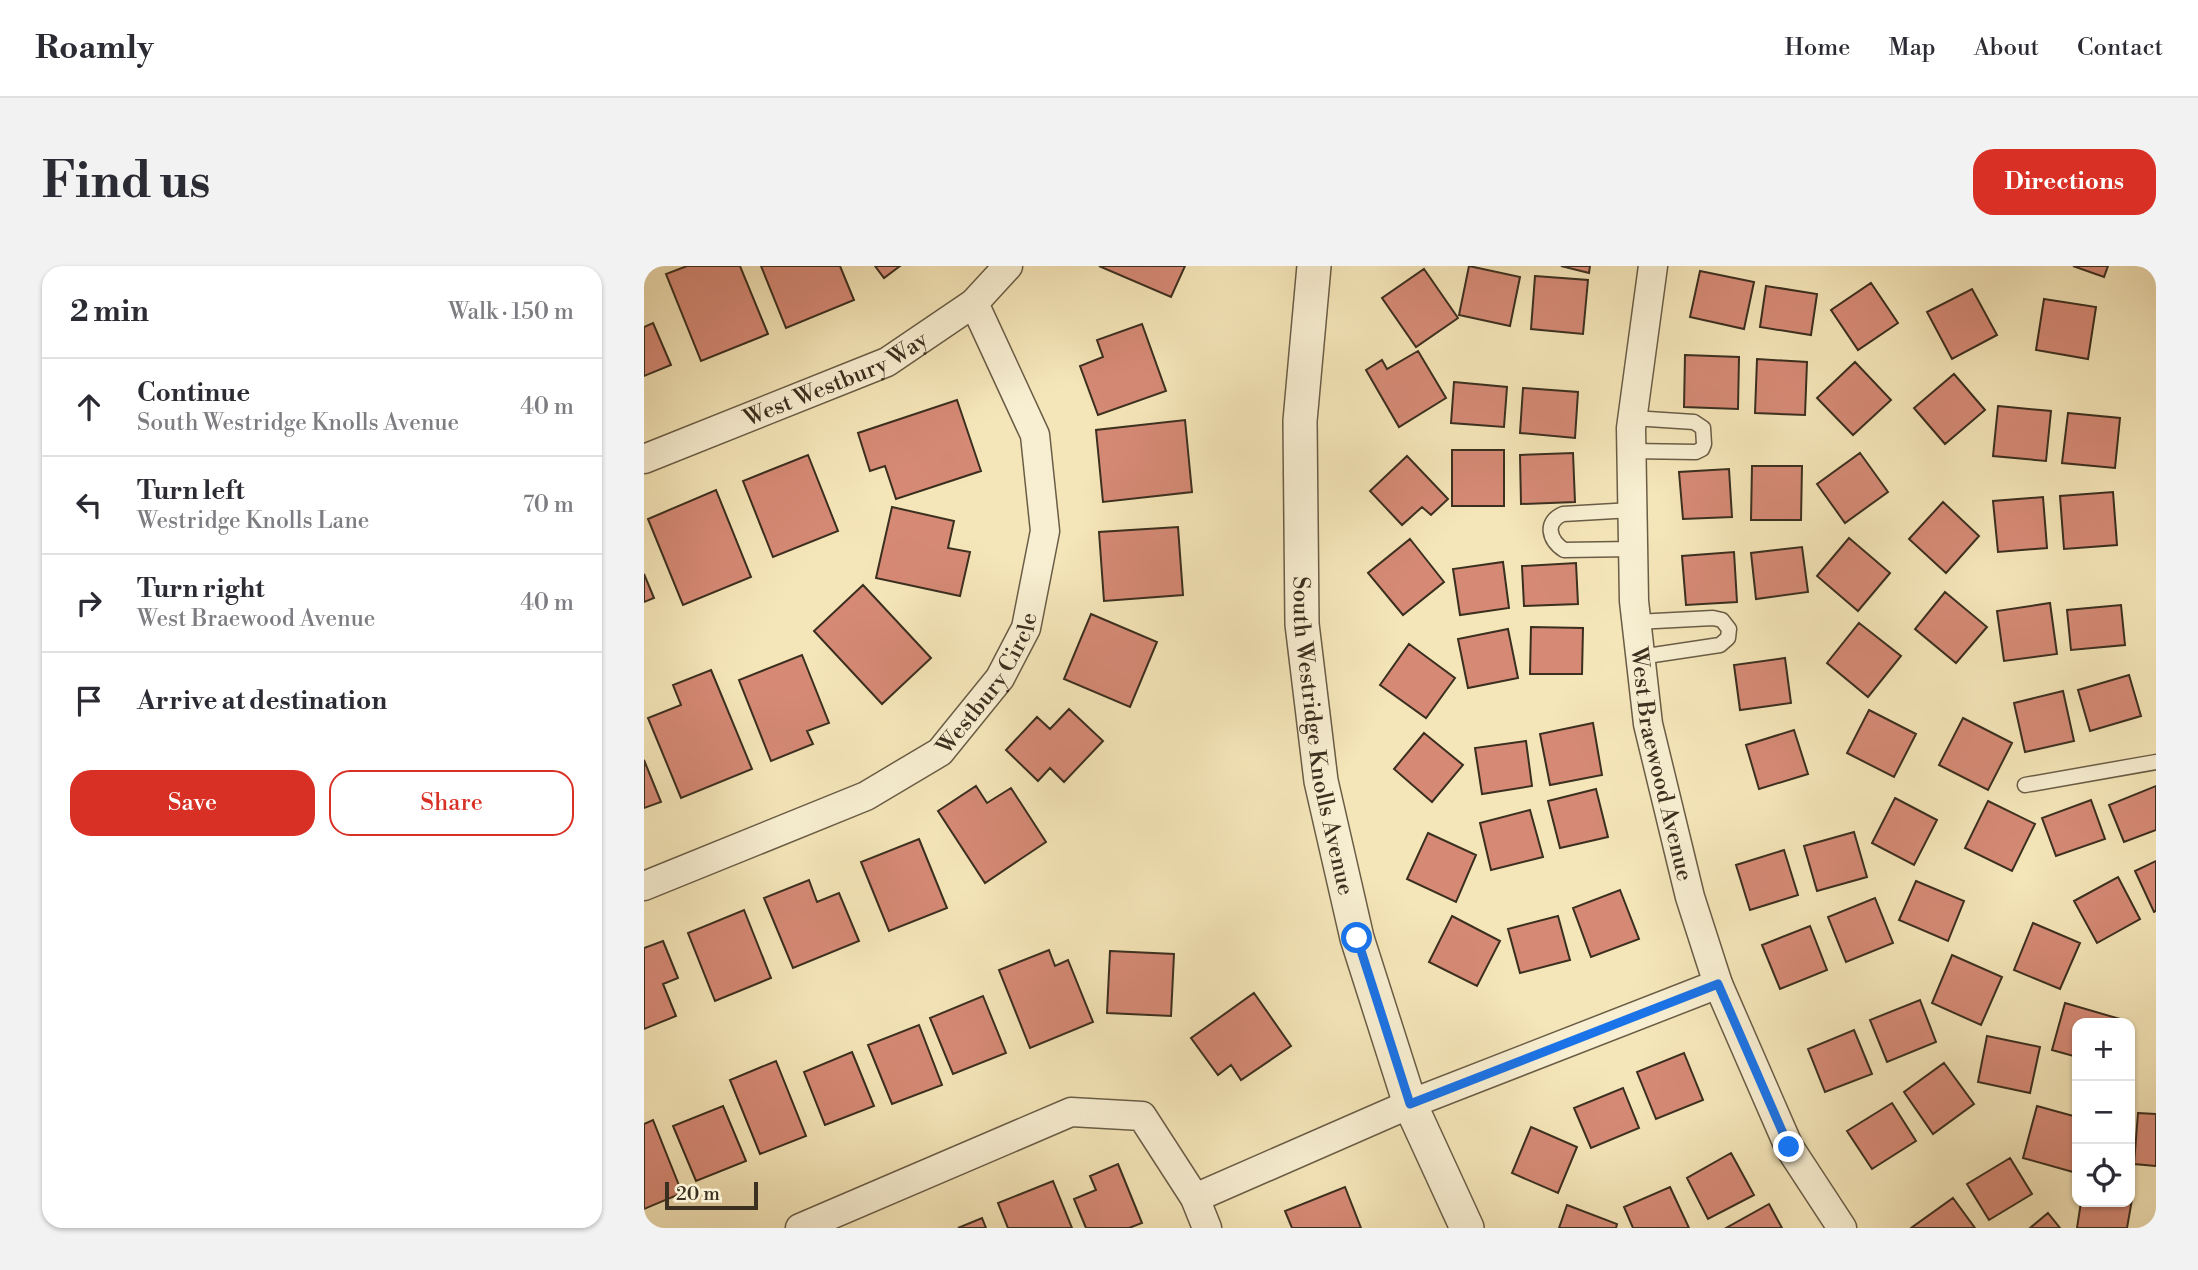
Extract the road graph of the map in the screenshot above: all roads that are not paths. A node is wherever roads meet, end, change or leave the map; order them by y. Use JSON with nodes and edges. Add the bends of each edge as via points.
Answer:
{"nodes":[{"id":1,"x":1008,"y":266,"type":"edge"},
{"id":2,"x":1314,"y":266,"type":"edge"},
{"id":3,"x":1653,"y":266,"type":"edge"},
{"id":4,"x":974,"y":303,"type":"junction"},
{"id":5,"x":1633,"y":418,"type":"junction"},
{"id":6,"x":1632,"y":451,"type":"junction"},
{"id":7,"x":644,"y":458,"type":"edge"},
{"id":8,"x":1632,"y":510,"type":"junction"},
{"id":9,"x":1633,"y":549,"type":"junction"},
{"id":10,"x":1636,"y":622,"type":"junction"},
{"id":11,"x":1640,"y":657,"type":"junction"},
{"id":12,"x":2156,"y":762,"type":"edge"},
{"id":13,"x":2025,"y":785,"type":"dead end"},
{"id":14,"x":644,"y":886,"type":"edge"},
{"id":15,"x":1718,"y":984,"type":"junction"},
{"id":16,"x":1410,"y":1104,"type":"junction"},
{"id":17,"x":1195,"y":1198,"type":"junction"},
{"id":18,"x":800,"y":1228,"type":"edge"},
{"id":19,"x":1207,"y":1228,"type":"edge"},
{"id":20,"x":1467,"y":1228,"type":"edge"},
{"id":21,"x":1842,"y":1228,"type":"edge"}],
"edges":[{"from":1,"to":4,"type":"street","name":"West Westbury Way"},
{"from":2,"to":16,"type":"street","name":"South Westridge Knolls Avenue","via":[[1300,421],[1304,637],[1321,781],[1357,938]]},
{"from":3,"to":5,"type":"street","name":"West Braewood Avenue"},
{"from":4,"to":7,"type":"street","name":"West Westbury Way","via":[[887,362]]},
{"from":4,"to":14,"type":"street","name":"Westbury Circle","via":[[1035,436],[1045,531],[1026,628],[1000,678],[940,752],[866,796]]},
{"from":5,"to":6,"type":"street","name":"West Braewood Avenue"},
{"from":5,"to":6,"type":"lane","via":[[1694,422],[1703,428],[1704,444],[1696,452]]},
{"from":6,"to":8,"type":"street","name":"West Braewood Avenue"},
{"from":8,"to":9,"type":"street","name":"West Braewood Avenue"},
{"from":8,"to":9,"type":"lane","via":[[1563,514],[1552,522],[1551,536],[1564,550]]},
{"from":9,"to":10,"type":"street","name":"West Braewood Avenue"},
{"from":10,"to":11,"type":"street","name":"West Braewood Avenue"},
{"from":10,"to":11,"type":"lane","via":[[1713,618],[1729,629],[1728,638],[1720,645]]},
{"from":11,"to":15,"type":"street","name":"West Braewood Avenue","via":[[1648,724],[1690,897]]},
{"from":12,"to":13,"type":"lane"},
{"from":15,"to":16,"type":"street"},
{"from":15,"to":21,"type":"street","name":"West Braewood Avenue","via":[[1789,1147]]},
{"from":16,"to":17,"type":"street"},
{"from":16,"to":20,"type":"street","name":"South Westridge Knolls Avenue"},
{"from":17,"to":18,"type":"street","via":[[1142,1116],[1071,1112]]},
{"from":17,"to":19,"type":"street"}]}
